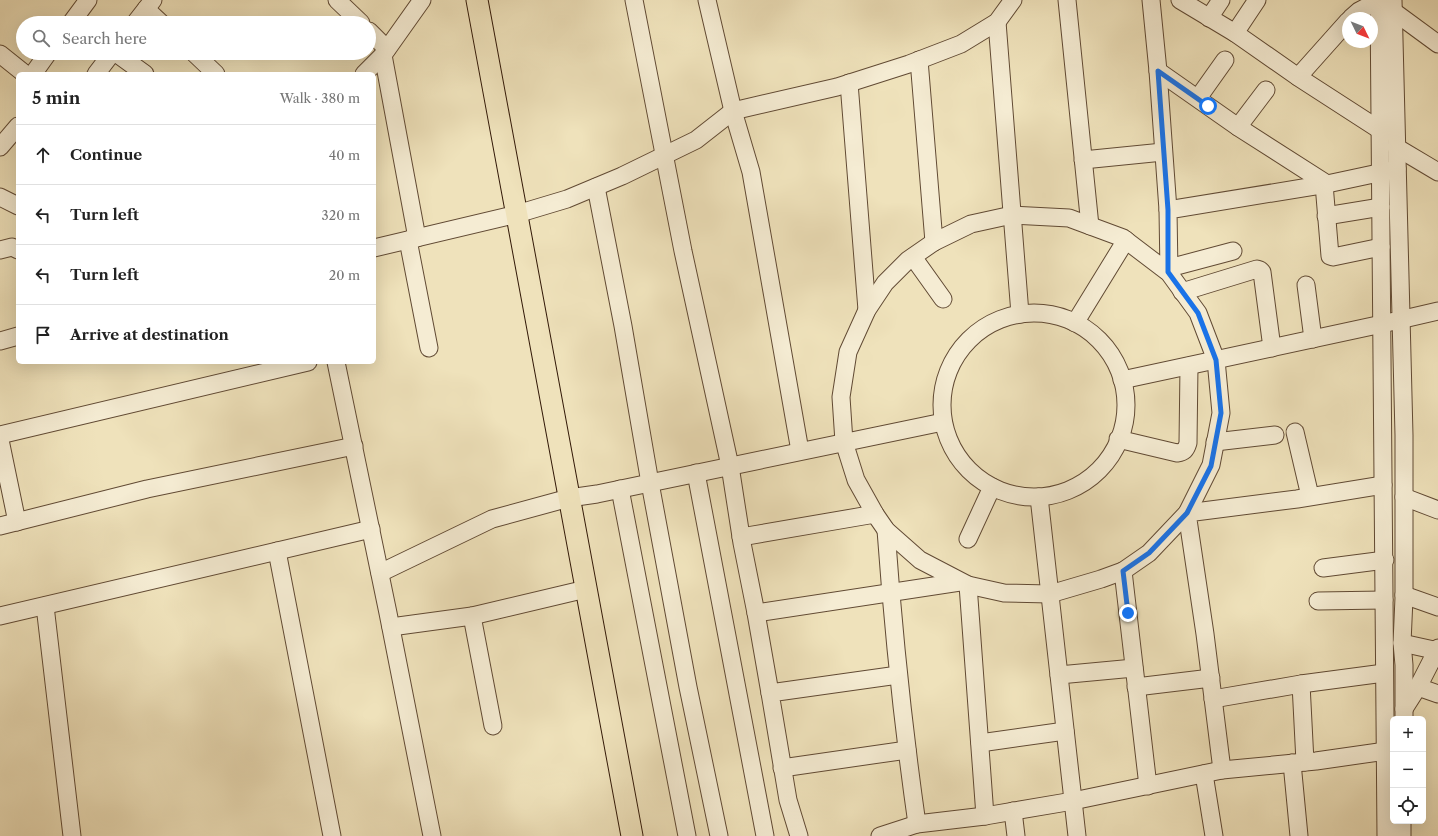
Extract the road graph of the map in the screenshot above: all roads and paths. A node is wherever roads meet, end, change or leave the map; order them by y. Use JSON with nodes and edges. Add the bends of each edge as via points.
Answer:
{"nodes":[{"id":1,"x":88,"y":0,"type":"edge"},
{"id":2,"x":337,"y":0,"type":"edge"},
{"id":3,"x":422,"y":0,"type":"edge"},
{"id":4,"x":477,"y":0,"type":"edge"},
{"id":5,"x":634,"y":0,"type":"edge"},
{"id":6,"x":707,"y":0,"type":"edge"},
{"id":7,"x":1014,"y":0,"type":"edge"},
{"id":8,"x":1067,"y":0,"type":"edge"},
{"id":9,"x":1151,"y":0,"type":"edge"},
{"id":10,"x":1180,"y":0,"type":"edge"},
{"id":11,"x":1221,"y":0,"type":"edge"},
{"id":12,"x":1256,"y":0,"type":"edge"},
{"id":13,"x":150,"y":4,"type":"edge"},
{"id":14,"x":1382,"y":6,"type":"edge"},
{"id":15,"x":1358,"y":12,"type":"edge"},
{"id":16,"x":76,"y":16,"type":"edge"},
{"id":17,"x":141,"y":16,"type":"edge"},
{"id":18,"x":157,"y":16,"type":"edge"},
{"id":19,"x":354,"y":16,"type":"edge"},
{"id":20,"x":1209,"y":18,"type":"junction"},
{"id":21,"x":997,"y":22,"type":"junction"},
{"id":22,"x":1342,"y":29,"type":"edge"},
{"id":23,"x":1235,"y":33,"type":"junction"},
{"id":24,"x":376,"y":40,"type":"edge"},
{"id":25,"x":1438,"y":44,"type":"edge"},
{"id":26,"x":385,"y":52,"type":"junction"},
{"id":27,"x":0,"y":54,"type":"edge"},
{"id":28,"x":43,"y":60,"type":"edge"},
{"id":29,"x":107,"y":60,"type":"edge"},
{"id":30,"x":126,"y":60,"type":"edge"},
{"id":31,"x":201,"y":60,"type":"edge"},
{"id":32,"x":919,"y":60,"type":"junction"},
{"id":33,"x":1225,"y":60,"type":"dead end"},
{"id":34,"x":1158,"y":71,"type":"junction"},
{"id":35,"x":22,"y":72,"type":"edge"},
{"id":36,"x":34,"y":72,"type":"edge"},
{"id":37,"x":98,"y":72,"type":"edge"},
{"id":38,"x":142,"y":72,"type":"edge"},
{"id":39,"x":214,"y":72,"type":"edge"},
{"id":40,"x":366,"y":72,"type":"edge"},
{"id":41,"x":1298,"y":77,"type":"junction"},
{"id":42,"x":849,"y":83,"type":"junction"},
{"id":43,"x":1266,"y":90,"type":"dead end"},
{"id":44,"x":1198,"y":98,"type":"junction"},
{"id":45,"x":733,"y":111,"type":"junction"},
{"id":46,"x":1238,"y":127,"type":"junction"},
{"id":47,"x":1380,"y":130,"type":"junction"},
{"id":48,"x":16,"y":132,"type":"edge"},
{"id":49,"x":0,"y":147,"type":"edge"},
{"id":50,"x":1396,"y":147,"type":"junction"},
{"id":51,"x":1163,"y":152,"type":"junction"},
{"id":52,"x":664,"y":156,"type":"junction"},
{"id":53,"x":1084,"y":160,"type":"junction"},
{"id":54,"x":1397,"y":170,"type":"junction"},
{"id":55,"x":1438,"y":170,"type":"edge"},
{"id":56,"x":1380,"y":173,"type":"junction"},
{"id":57,"x":1325,"y":184,"type":"junction"},
{"id":58,"x":596,"y":187,"type":"junction"},
{"id":59,"x":0,"y":197,"type":"edge"},
{"id":60,"x":16,"y":205,"type":"edge"},
{"id":61,"x":1381,"y":207,"type":"junction"},
{"id":62,"x":1168,"y":210,"type":"junction"},
{"id":63,"x":517,"y":214,"type":"junction"},
{"id":64,"x":1012,"y":215,"type":"junction"},
{"id":65,"x":1326,"y":216,"type":"junction"},
{"id":66,"x":1090,"y":226,"type":"junction"},
{"id":67,"x":412,"y":239,"type":"junction"},
{"id":68,"x":1126,"y":240,"type":"junction"},
{"id":69,"x":934,"y":242,"type":"junction"},
{"id":70,"x":1381,"y":247,"type":"junction"},
{"id":71,"x":376,"y":248,"type":"edge"},
{"id":72,"x":1233,"y":252,"type":"dead end"},
{"id":73,"x":913,"y":257,"type":"junction"},
{"id":74,"x":1169,"y":270,"type":"junction"},
{"id":75,"x":1306,"y":285,"type":"dead end"},
{"id":76,"x":1182,"y":292,"type":"junction"},
{"id":77,"x":942,"y":299,"type":"dead end"},
{"id":78,"x":866,"y":310,"type":"junction"},
{"id":79,"x":1438,"y":311,"type":"edge"},
{"id":80,"x":1020,"y":314,"type":"junction"},
{"id":81,"x":1401,"y":320,"type":"junction"},
{"id":82,"x":1075,"y":323,"type":"junction"},
{"id":83,"x":1382,"y":324,"type":"junction"},
{"id":84,"x":16,"y":337,"type":"edge"},
{"id":85,"x":1313,"y":339,"type":"junction"},
{"id":86,"x":0,"y":341,"type":"edge"},
{"id":87,"x":429,"y":348,"type":"dead end"},
{"id":88,"x":1272,"y":348,"type":"junction"},
{"id":89,"x":1216,"y":360,"type":"junction"},
{"id":90,"x":300,"y":364,"type":"edge"},
{"id":91,"x":336,"y":364,"type":"edge"},
{"id":92,"x":1189,"y":366,"type":"junction"},
{"id":93,"x":1122,"y":380,"type":"junction"},
{"id":94,"x":943,"y":422,"type":"junction"},
{"id":95,"x":1295,"y":432,"type":"dead end"},
{"id":96,"x":0,"y":435,"type":"edge"},
{"id":97,"x":1275,"y":435,"type":"dead end"},
{"id":98,"x":1118,"y":439,"type":"junction"},
{"id":99,"x":0,"y":440,"type":"edge"},
{"id":100,"x":844,"y":442,"type":"junction"},
{"id":101,"x":1215,"y":442,"type":"junction"},
{"id":102,"x":354,"y":446,"type":"junction"},
{"id":103,"x":800,"y":452,"type":"junction"},
{"id":104,"x":730,"y":466,"type":"junction"},
{"id":105,"x":696,"y":473,"type":"junction"},
{"id":106,"x":650,"y":483,"type":"junction"},
{"id":107,"x":992,"y":487,"type":"junction"},
{"id":108,"x":620,"y":489,"type":"junction"},
{"id":109,"x":1383,"y":490,"type":"junction"},
{"id":110,"x":1404,"y":494,"type":"junction"},
{"id":111,"x":1310,"y":496,"type":"junction"},
{"id":112,"x":1039,"y":497,"type":"junction"},
{"id":113,"x":569,"y":498,"type":"junction"},
{"id":114,"x":1438,"y":510,"type":"edge"},
{"id":115,"x":1187,"y":513,"type":"junction"},
{"id":116,"x":875,"y":514,"type":"junction"},
{"id":117,"x":17,"y":522,"type":"junction"},
{"id":118,"x":0,"y":526,"type":"edge"},
{"id":119,"x":371,"y":529,"type":"junction"},
{"id":120,"x":886,"y":530,"type":"junction"},
{"id":121,"x":742,"y":537,"type":"junction"},
{"id":122,"x":968,"y":539,"type":"dead end"},
{"id":123,"x":277,"y":551,"type":"junction"},
{"id":124,"x":1385,"y":560,"type":"junction"},
{"id":125,"x":1323,"y":568,"type":"dead end"},
{"id":126,"x":1123,"y":571,"type":"junction"},
{"id":127,"x":380,"y":573,"type":"junction"},
{"id":128,"x":964,"y":584,"type":"junction"},
{"id":129,"x":586,"y":589,"type":"junction"},
{"id":130,"x":890,"y":593,"type":"junction"},
{"id":131,"x":1050,"y":594,"type":"junction"},
{"id":132,"x":1404,"y":595,"type":"junction"},
{"id":133,"x":1384,"y":600,"type":"junction"},
{"id":134,"x":1318,"y":601,"type":"dead end"},
{"id":135,"x":45,"y":606,"type":"junction"},
{"id":136,"x":1438,"y":607,"type":"edge"},
{"id":137,"x":756,"y":613,"type":"junction"},
{"id":138,"x":0,"y":616,"type":"edge"},
{"id":139,"x":472,"y":616,"type":"junction"},
{"id":140,"x":391,"y":627,"type":"junction"},
{"id":141,"x":1402,"y":643,"type":"junction"},
{"id":142,"x":1438,"y":650,"type":"edge"},
{"id":143,"x":1134,"y":668,"type":"junction"},
{"id":144,"x":1384,"y":673,"type":"junction"},
{"id":145,"x":898,"y":675,"type":"junction"},
{"id":146,"x":1059,"y":675,"type":"junction"},
{"id":147,"x":1211,"y":678,"type":"junction"},
{"id":148,"x":1301,"y":684,"type":"junction"},
{"id":149,"x":1136,"y":687,"type":"junction"},
{"id":150,"x":1418,"y":687,"type":"junction"},
{"id":151,"x":770,"y":693,"type":"junction"},
{"id":152,"x":1438,"y":694,"type":"edge"},
{"id":153,"x":1213,"y":699,"type":"junction"},
{"id":154,"x":1404,"y":714,"type":"edge"},
{"id":155,"x":493,"y":726,"type":"dead end"},
{"id":156,"x":1065,"y":731,"type":"junction"},
{"id":157,"x":980,"y":743,"type":"junction"},
{"id":158,"x":907,"y":750,"type":"junction"},
{"id":159,"x":1386,"y":751,"type":"junction"},
{"id":160,"x":1298,"y":763,"type":"junction"},
{"id":161,"x":782,"y":768,"type":"junction"},
{"id":162,"x":1222,"y":770,"type":"junction"},
{"id":163,"x":1204,"y":774,"type":"junction"},
{"id":164,"x":1148,"y":786,"type":"junction"},
{"id":165,"x":1073,"y":801,"type":"junction"},
{"id":166,"x":1013,"y":811,"type":"junction"},
{"id":167,"x":985,"y":816,"type":"junction"},
{"id":168,"x":917,"y":824,"type":"junction"},
{"id":169,"x":1402,"y":824,"type":"edge"},
{"id":170,"x":72,"y":836,"type":"edge"},
{"id":171,"x":332,"y":836,"type":"edge"},
{"id":172,"x":432,"y":836,"type":"edge"},
{"id":173,"x":632,"y":836,"type":"edge"},
{"id":174,"x":687,"y":836,"type":"edge"},
{"id":175,"x":718,"y":836,"type":"edge"},
{"id":176,"x":765,"y":836,"type":"edge"},
{"id":177,"x":799,"y":836,"type":"edge"},
{"id":178,"x":880,"y":836,"type":"edge"},
{"id":179,"x":1016,"y":836,"type":"edge"},
{"id":180,"x":1076,"y":836,"type":"edge"},
{"id":181,"x":1214,"y":836,"type":"edge"},
{"id":182,"x":1299,"y":836,"type":"edge"},
{"id":183,"x":1386,"y":836,"type":"edge"},
{"id":184,"x":1402,"y":836,"type":"edge"}],
"edges":[{"from":1,"to":16,"type":"street"},
{"from":2,"to":19,"type":"street"},
{"from":3,"to":26,"type":"street"},
{"from":4,"to":63,"type":"main road"},
{"from":5,"to":52,"type":"street"},
{"from":6,"to":45,"type":"street"},
{"from":7,"to":21,"type":"street"},
{"from":8,"to":53,"type":"street"},
{"from":9,"to":34,"type":"street"},
{"from":10,"to":20,"type":"street"},
{"from":11,"to":20,"type":"street"},
{"from":12,"to":23,"type":"street"},
{"from":13,"to":17,"type":"street"},
{"from":13,"to":18,"type":"street"},
{"from":14,"to":15,"type":"street"},
{"from":14,"to":25,"type":"street"},
{"from":14,"to":47,"type":"street"},
{"from":14,"to":50,"type":"street"},
{"from":20,"to":23,"type":"street"},
{"from":21,"to":32,"type":"street","via":[[961,44]]},
{"from":21,"to":64,"type":"street"},
{"from":22,"to":41,"type":"street"},
{"from":23,"to":41,"type":"street"},
{"from":24,"to":26,"type":"street"},
{"from":26,"to":40,"type":"street"},
{"from":26,"to":67,"type":"street"},
{"from":27,"to":35,"type":"street"},
{"from":28,"to":36,"type":"street"},
{"from":29,"to":37,"type":"street"},
{"from":30,"to":38,"type":"street"},
{"from":31,"to":39,"type":"street"},
{"from":32,"to":42,"type":"street"},
{"from":32,"to":69,"type":"street"},
{"from":33,"to":44,"type":"street"},
{"from":34,"to":44,"type":"street"},
{"from":34,"to":51,"type":"street"},
{"from":41,"to":47,"type":"street"},
{"from":42,"to":45,"type":"street"},
{"from":42,"to":78,"type":"street"},
{"from":43,"to":46,"type":"street"},
{"from":44,"to":46,"type":"street"},
{"from":45,"to":52,"type":"street","via":[[696,140]]},
{"from":45,"to":103,"type":"street","via":[[751,172]]},
{"from":46,"to":57,"type":"street"},
{"from":47,"to":56,"type":"street"},
{"from":48,"to":49,"type":"street"},
{"from":50,"to":54,"type":"street"},
{"from":50,"to":55,"type":"street"},
{"from":51,"to":53,"type":"street"},
{"from":51,"to":62,"type":"street"},
{"from":52,"to":58,"type":"street"},
{"from":52,"to":104,"type":"street"},
{"from":53,"to":66,"type":"street"},
{"from":54,"to":56,"type":"street"},
{"from":54,"to":81,"type":"street"},
{"from":56,"to":57,"type":"street"},
{"from":56,"to":61,"type":"street"},
{"from":57,"to":62,"type":"street"},
{"from":57,"to":65,"type":"street"},
{"from":58,"to":63,"type":"street"},
{"from":58,"to":106,"type":"street"},
{"from":59,"to":60,"type":"street"},
{"from":61,"to":65,"type":"street"},
{"from":61,"to":70,"type":"street"},
{"from":62,"to":74,"type":"street"},
{"from":63,"to":67,"type":"street"},
{"from":63,"to":113,"type":"main road"},
{"from":64,"to":66,"type":"street","via":[[1069,218]]},
{"from":64,"to":69,"type":"street","via":[[971,224]]},
{"from":64,"to":80,"type":"street"},
{"from":65,"to":70,"type":"street","via":[[1331,256]]},
{"from":66,"to":68,"type":"street"},
{"from":67,"to":71,"type":"street"},
{"from":67,"to":87,"type":"street"},
{"from":68,"to":74,"type":"street"},
{"from":68,"to":82,"type":"street"},
{"from":69,"to":73,"type":"street"},
{"from":70,"to":83,"type":"street"},
{"from":72,"to":74,"type":"street"},
{"from":73,"to":77,"type":"street"},
{"from":73,"to":78,"type":"street","via":[[885,283]]},
{"from":74,"to":76,"type":"street"},
{"from":75,"to":85,"type":"street"},
{"from":76,"to":88,"type":"street","via":[[1260,270]]},
{"from":76,"to":89,"type":"street","via":[[1198,313]]},
{"from":78,"to":100,"type":"street","via":[[848,352],[841,397]]},
{"from":79,"to":81,"type":"street"},
{"from":80,"to":82,"type":"street","via":[[1046,314]]},
{"from":80,"to":94,"type":"street","via":[[992,323],[968,340],[951,364],[942,392]]},
{"from":81,"to":83,"type":"street"},
{"from":81,"to":110,"type":"street"},
{"from":82,"to":93,"type":"street","via":[[1094,335],[1112,356]]},
{"from":83,"to":85,"type":"street"},
{"from":83,"to":109,"type":"street"},
{"from":84,"to":86,"type":"street"},
{"from":85,"to":88,"type":"street"},
{"from":88,"to":89,"type":"street"},
{"from":89,"to":92,"type":"street"},
{"from":89,"to":101,"type":"street","via":[[1221,413]]},
{"from":90,"to":96,"type":"street"},
{"from":91,"to":102,"type":"street"},
{"from":92,"to":93,"type":"street"},
{"from":92,"to":98,"type":"street","via":[[1186,449],[1177,453]]},
{"from":93,"to":98,"type":"street","via":[[1126,407]]},
{"from":94,"to":100,"type":"street"},
{"from":94,"to":107,"type":"street","via":[[951,447],[967,469]]},
{"from":95,"to":111,"type":"street"},
{"from":97,"to":101,"type":"street"},
{"from":98,"to":112,"type":"street","via":[[1109,458],[1090,478],[1066,491]]},
{"from":99,"to":117,"type":"street"},
{"from":100,"to":103,"type":"street"},
{"from":100,"to":116,"type":"street","via":[[856,480]]},
{"from":101,"to":115,"type":"street","via":[[1211,466]]},
{"from":102,"to":117,"type":"street","via":[[147,489]]},
{"from":102,"to":119,"type":"street"},
{"from":103,"to":104,"type":"street"},
{"from":104,"to":105,"type":"street"},
{"from":104,"to":121,"type":"street"},
{"from":105,"to":106,"type":"street"},
{"from":105,"to":176,"type":"street"},
{"from":106,"to":108,"type":"street"},
{"from":106,"to":175,"type":"street"},
{"from":107,"to":112,"type":"street","via":[[1012,495]]},
{"from":107,"to":122,"type":"street"},
{"from":108,"to":113,"type":"street"},
{"from":108,"to":174,"type":"street"},
{"from":109,"to":110,"type":"street"},
{"from":109,"to":111,"type":"street"},
{"from":109,"to":124,"type":"street"},
{"from":110,"to":114,"type":"street"},
{"from":110,"to":132,"type":"street"},
{"from":111,"to":115,"type":"street"},
{"from":112,"to":131,"type":"street"},
{"from":113,"to":127,"type":"street","via":[[492,519]]},
{"from":113,"to":129,"type":"main road"},
{"from":115,"to":126,"type":"street","via":[[1149,553]]},
{"from":115,"to":147,"type":"street"},
{"from":116,"to":120,"type":"street"},
{"from":116,"to":121,"type":"street"},
{"from":117,"to":118,"type":"street"},
{"from":119,"to":123,"type":"street"},
{"from":119,"to":127,"type":"street"},
{"from":120,"to":128,"type":"street","via":[[920,560]]},
{"from":120,"to":130,"type":"street"},
{"from":121,"to":137,"type":"street"},
{"from":123,"to":135,"type":"street"},
{"from":123,"to":171,"type":"street"},
{"from":124,"to":125,"type":"street"},
{"from":124,"to":133,"type":"street"},
{"from":126,"to":131,"type":"street"},
{"from":126,"to":143,"type":"street"},
{"from":127,"to":140,"type":"street"},
{"from":128,"to":130,"type":"street"},
{"from":128,"to":131,"type":"street","via":[[1004,593]]},
{"from":128,"to":157,"type":"street"},
{"from":129,"to":139,"type":"street"},
{"from":129,"to":173,"type":"main road"},
{"from":130,"to":137,"type":"street"},
{"from":130,"to":145,"type":"street"},
{"from":131,"to":146,"type":"street"},
{"from":132,"to":136,"type":"street"},
{"from":132,"to":141,"type":"street"},
{"from":133,"to":134,"type":"street"},
{"from":133,"to":144,"type":"street"},
{"from":135,"to":138,"type":"street"},
{"from":135,"to":170,"type":"street"},
{"from":137,"to":151,"type":"street"},
{"from":139,"to":140,"type":"street"},
{"from":139,"to":155,"type":"street"},
{"from":140,"to":172,"type":"street"},
{"from":141,"to":142,"type":"street"},
{"from":141,"to":154,"type":"street"},
{"from":142,"to":150,"type":"street"},
{"from":143,"to":146,"type":"street"},
{"from":143,"to":149,"type":"street"},
{"from":144,"to":148,"type":"street"},
{"from":144,"to":159,"type":"street"},
{"from":145,"to":151,"type":"street"},
{"from":145,"to":158,"type":"street"},
{"from":146,"to":156,"type":"street"},
{"from":147,"to":149,"type":"street"},
{"from":147,"to":153,"type":"street"},
{"from":148,"to":153,"type":"street"},
{"from":148,"to":160,"type":"street"},
{"from":149,"to":164,"type":"street"},
{"from":150,"to":152,"type":"street"},
{"from":150,"to":154,"type":"street"},
{"from":151,"to":161,"type":"street"},
{"from":153,"to":162,"type":"street"},
{"from":156,"to":157,"type":"street"},
{"from":156,"to":165,"type":"street"},
{"from":157,"to":167,"type":"street"},
{"from":158,"to":161,"type":"street"},
{"from":158,"to":168,"type":"street"},
{"from":159,"to":160,"type":"street"},
{"from":159,"to":183,"type":"street"},
{"from":160,"to":162,"type":"street"},
{"from":160,"to":182,"type":"street"},
{"from":161,"to":177,"type":"street"},
{"from":162,"to":163,"type":"street"},
{"from":163,"to":164,"type":"street"},
{"from":163,"to":181,"type":"street"},
{"from":164,"to":165,"type":"street"},
{"from":165,"to":166,"type":"street"},
{"from":165,"to":180,"type":"street"},
{"from":166,"to":167,"type":"street"},
{"from":166,"to":179,"type":"street"},
{"from":167,"to":168,"type":"street"},
{"from":168,"to":178,"type":"street"},
{"from":169,"to":184,"type":"street"}]}
